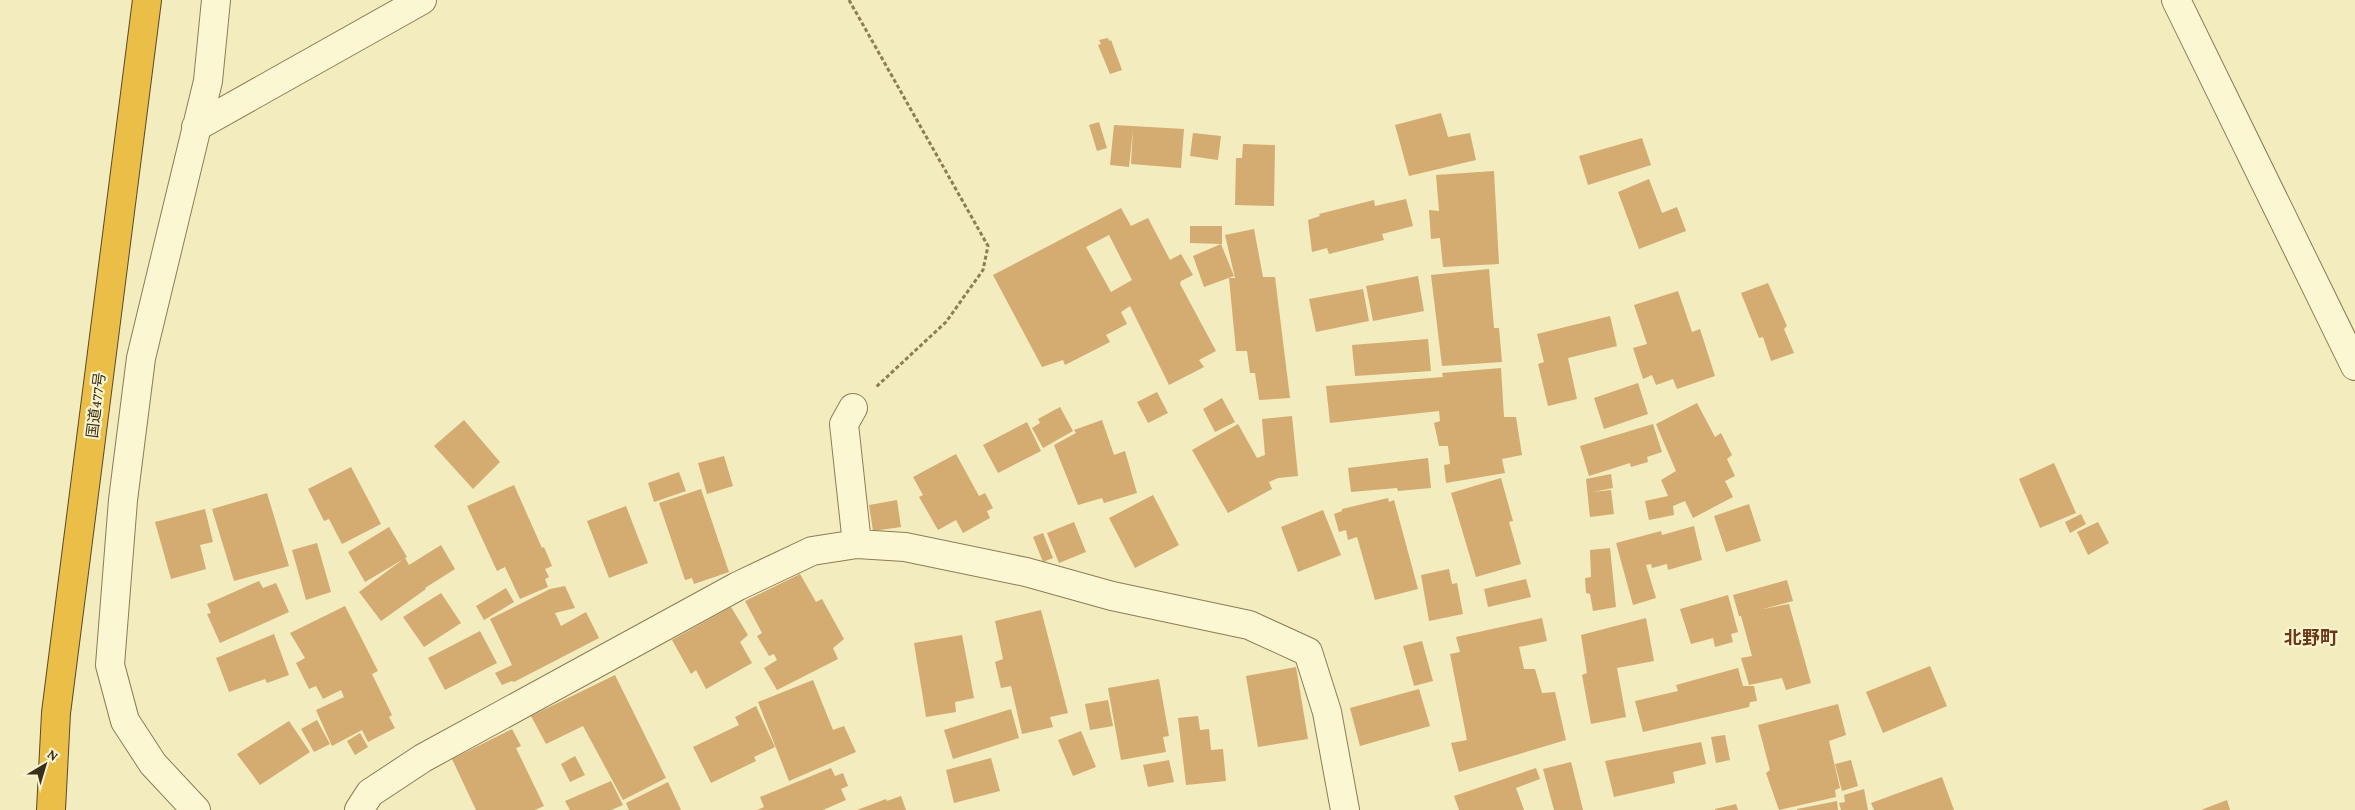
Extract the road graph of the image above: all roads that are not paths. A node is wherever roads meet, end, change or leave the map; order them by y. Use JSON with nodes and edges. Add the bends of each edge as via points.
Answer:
{"nodes":[{"id":1,"x":147,"y":0,"type":"edge"},
{"id":2,"x":216,"y":0,"type":"edge"},
{"id":3,"x":422,"y":0,"type":"edge"},
{"id":4,"x":2176,"y":0,"type":"edge"},
{"id":5,"x":196,"y":127,"type":"junction"},
{"id":6,"x":2355,"y":366,"type":"edge"},
{"id":7,"x":853,"y":408,"type":"road end"},
{"id":8,"x":856,"y":544,"type":"junction"},
{"id":9,"x":51,"y":810,"type":"edge"},
{"id":10,"x":196,"y":810,"type":"edge"},
{"id":11,"x":359,"y":810,"type":"edge"},
{"id":12,"x":1345,"y":810,"type":"edge"}],
"edges":[{"from":1,"to":9,"type":"highway","name":"国道477号","via":[[56,713]]},
{"from":2,"to":5,"type":"street","via":[[208,81]]},
{"from":3,"to":5,"type":"street"},
{"from":4,"to":6,"type":"street"},
{"from":5,"to":10,"type":"street","via":[[141,358],[123,500],[110,665],[125,721],[153,764]]},
{"from":7,"to":8,"type":"street","via":[[844,424]]},
{"from":8,"to":11,"type":"street","via":[[812,551],[738,586],[423,758],[370,793]]},
{"from":8,"to":12,"type":"street","via":[[905,547],[1249,625],[1308,652],[1327,712]]}]}
